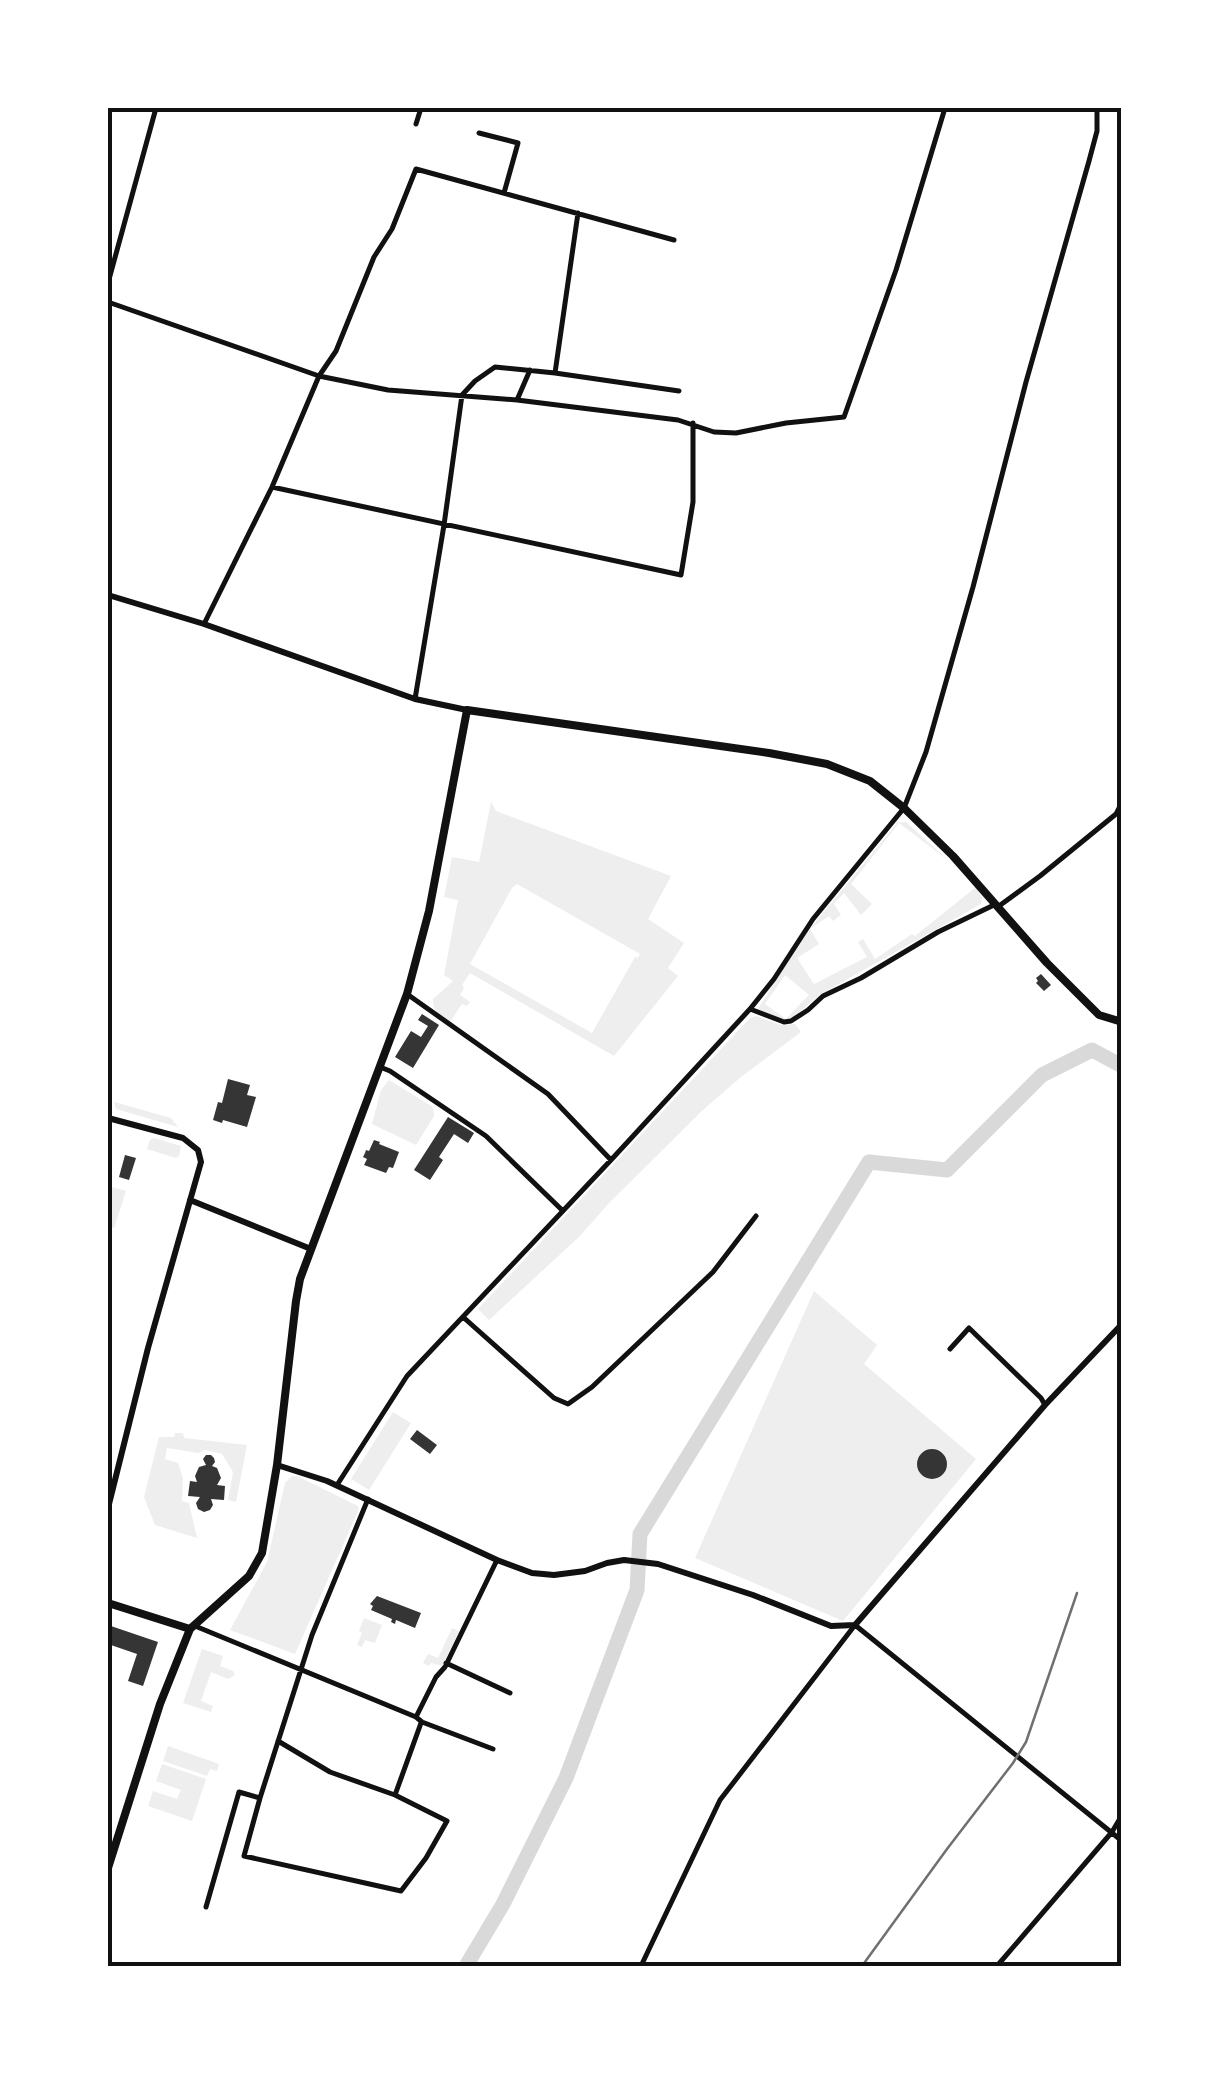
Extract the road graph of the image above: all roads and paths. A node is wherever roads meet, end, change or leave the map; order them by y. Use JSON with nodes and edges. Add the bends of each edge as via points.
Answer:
{"nodes":[{"id":1,"x":156,"y":108,"type":"edge"},
{"id":2,"x":421,"y":108,"type":"edge"},
{"id":3,"x":945,"y":108,"type":"edge"},
{"id":4,"x":1098,"y":108,"type":"edge"},
{"id":5,"x":416,"y":124,"type":"dead end"},
{"id":6,"x":479,"y":133,"type":"dead end"},
{"id":7,"x":504,"y":193,"type":"junction"},
{"id":8,"x":578,"y":212,"type":"junction"},
{"id":9,"x":674,"y":240,"type":"dead end"},
{"id":10,"x":108,"y":284,"type":"edge"},
{"id":11,"x":108,"y":302,"type":"edge"},
{"id":12,"x":530,"y":370,"type":"junction"},
{"id":13,"x":556,"y":372,"type":"junction"},
{"id":14,"x":319,"y":376,"type":"junction"},
{"id":15,"x":679,"y":391,"type":"dead end"},
{"id":16,"x":462,"y":395,"type":"junction"},
{"id":17,"x":517,"y":400,"type":"junction"},
{"id":18,"x":694,"y":424,"type":"junction"},
{"id":19,"x":272,"y":487,"type":"junction"},
{"id":20,"x":444,"y":525,"type":"junction"},
{"id":21,"x":108,"y":595,"type":"edge"},
{"id":22,"x":204,"y":624,"type":"junction"},
{"id":23,"x":416,"y":699,"type":"junction"},
{"id":24,"x":467,"y":710,"type":"junction"},
{"id":25,"x":1122,"y":802,"type":"edge"},
{"id":26,"x":904,"y":808,"type":"junction"},
{"id":27,"x":997,"y":905,"type":"junction"},
{"id":28,"x":407,"y":994,"type":"junction"},
{"id":29,"x":750,"y":1009,"type":"junction"},
{"id":30,"x":1122,"y":1022,"type":"edge"},
{"id":31,"x":380,"y":1067,"type":"junction"},
{"id":32,"x":108,"y":1118,"type":"edge"},
{"id":33,"x":611,"y":1160,"type":"junction"},
{"id":34,"x":190,"y":1200,"type":"junction"},
{"id":35,"x":564,"y":1211,"type":"junction"},
{"id":36,"x":756,"y":1216,"type":"dead end"},
{"id":37,"x":311,"y":1249,"type":"junction"},
{"id":38,"x":463,"y":1317,"type":"junction"},
{"id":39,"x":1122,"y":1324,"type":"edge"},
{"id":40,"x":950,"y":1348,"type":"dead end"},
{"id":41,"x":1045,"y":1405,"type":"junction"},
{"id":42,"x":278,"y":1465,"type":"junction"},
{"id":43,"x":337,"y":1485,"type":"junction"},
{"id":44,"x":368,"y":1499,"type":"junction"},
{"id":45,"x":108,"y":1508,"type":"edge"},
{"id":46,"x":497,"y":1560,"type":"junction"},
{"id":47,"x":108,"y":1603,"type":"edge"},
{"id":48,"x":855,"y":1625,"type":"junction"},
{"id":49,"x":192,"y":1628,"type":"junction"},
{"id":50,"x":178,"y":1660,"type":"junction"},
{"id":51,"x":446,"y":1663,"type":"junction"},
{"id":52,"x":300,"y":1668,"type":"junction"},
{"id":53,"x":172,"y":1674,"type":"dead end"},
{"id":54,"x":510,"y":1693,"type":"dead end"},
{"id":55,"x":418,"y":1720,"type":"junction"},
{"id":56,"x":278,"y":1740,"type":"junction"},
{"id":57,"x":493,"y":1750,"type":"dead end"},
{"id":58,"x":395,"y":1795,"type":"junction"},
{"id":59,"x":260,"y":1798,"type":"junction"},
{"id":60,"x":1122,"y":1816,"type":"edge"},
{"id":61,"x":1112,"y":1832,"type":"junction"},
{"id":62,"x":112,"y":1836,"type":"edge"},
{"id":63,"x":1122,"y":1841,"type":"edge"},
{"id":64,"x":108,"y":1868,"type":"edge"},
{"id":65,"x":206,"y":1907,"type":"dead end"},
{"id":66,"x":644,"y":1966,"type":"edge"},
{"id":67,"x":997,"y":1966,"type":"edge"}],
"edges":[{"from":1,"to":10,"type":"street"},
{"from":2,"to":5,"type":"street"},
{"from":3,"to":18,"type":"street","via":[[844,418],[736,433]]},
{"from":4,"to":26,"type":"street","via":[[1090,161],[974,588]]},
{"from":6,"to":7,"type":"street","via":[[518,143]]},
{"from":7,"to":8,"type":"street"},
{"from":7,"to":14,"type":"street","via":[[416,169],[336,352]]},
{"from":8,"to":9,"type":"street"},
{"from":8,"to":13,"type":"street"},
{"from":11,"to":14,"type":"street"},
{"from":12,"to":13,"type":"street"},
{"from":12,"to":16,"type":"street","via":[[495,367]]},
{"from":12,"to":17,"type":"street"},
{"from":13,"to":15,"type":"street"},
{"from":14,"to":16,"type":"street"},
{"from":14,"to":19,"type":"street"},
{"from":16,"to":17,"type":"street"},
{"from":16,"to":20,"type":"street"},
{"from":17,"to":18,"type":"street"},
{"from":18,"to":20,"type":"street","via":[[693,502],[680,575]]},
{"from":19,"to":20,"type":"street"},
{"from":19,"to":22,"type":"street"},
{"from":20,"to":23,"type":"street"},
{"from":21,"to":22,"type":"street"},
{"from":22,"to":23,"type":"street"},
{"from":23,"to":24,"type":"street"},
{"from":24,"to":26,"type":"main road","via":[[827,764],[870,782]]},
{"from":24,"to":28,"type":"main road"},
{"from":25,"to":27,"type":"street","via":[[1116,814]]},
{"from":26,"to":27,"type":"main road"},
{"from":26,"to":29,"type":"street"},
{"from":27,"to":29,"type":"street","via":[[823,996],[791,1022]]},
{"from":27,"to":30,"type":"main road","via":[[1099,1016]]},
{"from":28,"to":31,"type":"main road"},
{"from":28,"to":33,"type":"street","via":[[548,1094]]},
{"from":29,"to":33,"type":"street"},
{"from":31,"to":35,"type":"street","via":[[486,1136]]},
{"from":31,"to":37,"type":"main road"},
{"from":32,"to":34,"type":"street","via":[[196,1147],[201,1162]]},
{"from":33,"to":35,"type":"street"},
{"from":34,"to":37,"type":"street"},
{"from":34,"to":45,"type":"street"},
{"from":35,"to":38,"type":"street"},
{"from":36,"to":38,"type":"street","via":[[712,1272],[568,1404]]},
{"from":37,"to":42,"type":"main road","via":[[296,1302]]},
{"from":38,"to":43,"type":"street","via":[[408,1376]]},
{"from":39,"to":41,"type":"street"},
{"from":40,"to":41,"type":"street","via":[[969,1328]]},
{"from":41,"to":48,"type":"street"},
{"from":42,"to":43,"type":"street"},
{"from":42,"to":49,"type":"main road","via":[[262,1553],[249,1576]]},
{"from":43,"to":44,"type":"street"},
{"from":44,"to":46,"type":"street"},
{"from":44,"to":52,"type":"street"},
{"from":46,"to":48,"type":"street","via":[[554,1575],[624,1560],[658,1564],[831,1626]]},
{"from":46,"to":51,"type":"street"},
{"from":47,"to":49,"type":"main road"},
{"from":48,"to":61,"type":"street"},
{"from":48,"to":66,"type":"street","via":[[720,1800]]},
{"from":49,"to":50,"type":"main road"},
{"from":49,"to":52,"type":"street"},
{"from":50,"to":53,"type":"main road"},
{"from":50,"to":62,"type":"main road"},
{"from":51,"to":54,"type":"street"},
{"from":51,"to":55,"type":"street"},
{"from":52,"to":55,"type":"street"},
{"from":52,"to":56,"type":"street"},
{"from":55,"to":57,"type":"street"},
{"from":55,"to":58,"type":"street"},
{"from":56,"to":58,"type":"street","via":[[330,1772]]},
{"from":56,"to":59,"type":"street"},
{"from":58,"to":59,"type":"street","via":[[447,1821],[401,1891],[244,1856]]},
{"from":59,"to":65,"type":"street","via":[[239,1792]]},
{"from":60,"to":61,"type":"street"},
{"from":61,"to":63,"type":"street"},
{"from":61,"to":67,"type":"street"},
{"from":62,"to":64,"type":"main road"}]}
